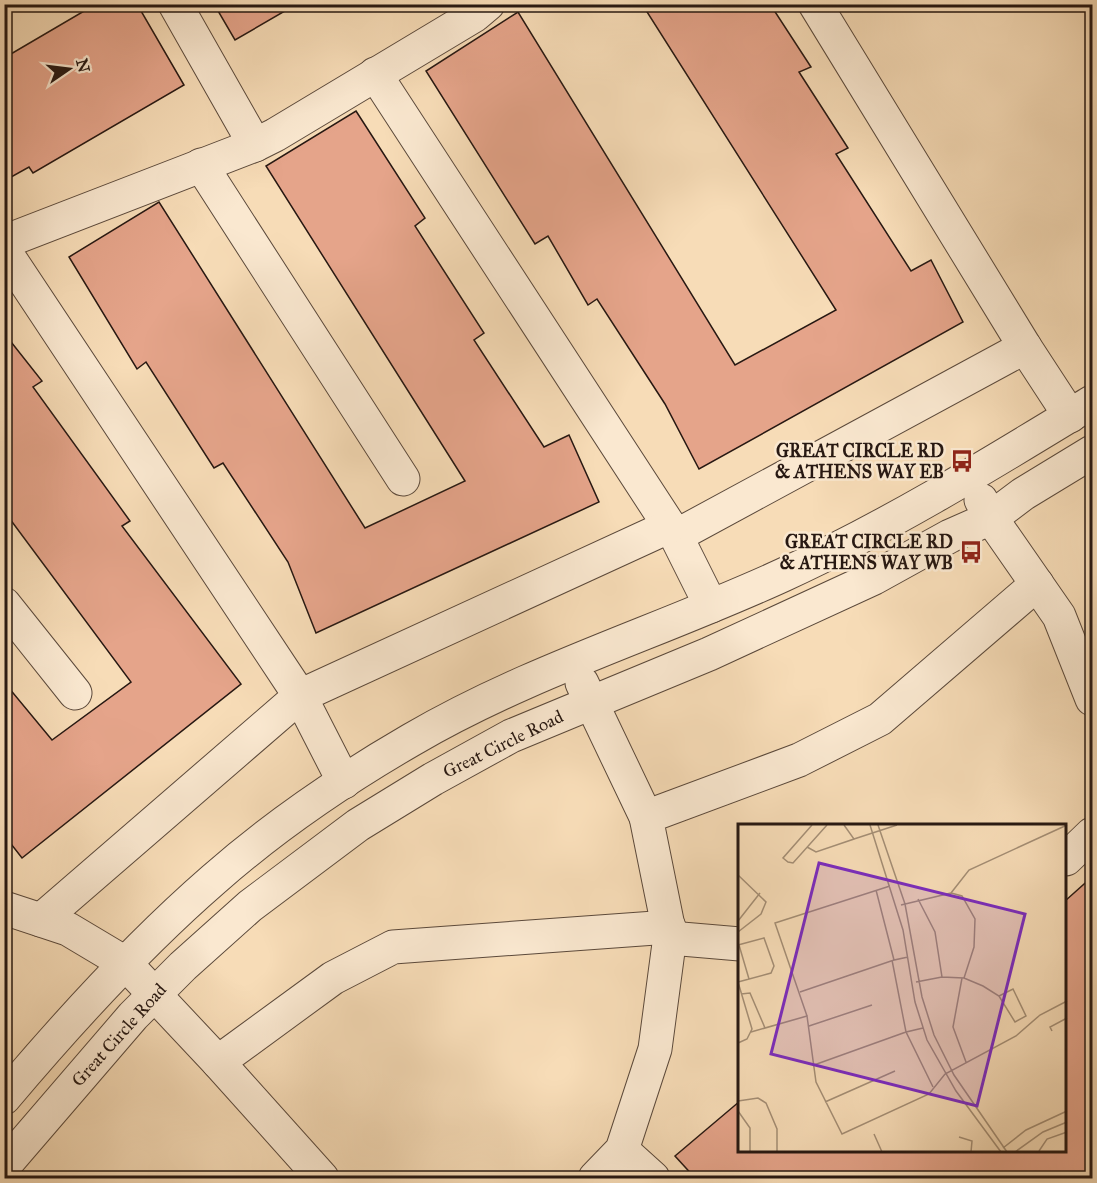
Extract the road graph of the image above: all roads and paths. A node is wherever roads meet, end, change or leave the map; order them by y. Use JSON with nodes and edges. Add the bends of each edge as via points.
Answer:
{"nodes":[{"id":1,"x":175,"y":4,"type":"edge"},
{"id":2,"x":488,"y":4,"type":"edge"},
{"id":3,"x":815,"y":4,"type":"edge"},
{"id":4,"x":375,"y":74,"type":"junction"},
{"id":5,"x":255,"y":145,"type":"junction"},
{"id":6,"x":201,"y":165,"type":"junction"},
{"id":7,"x":4,"y":242,"type":"edge"},
{"id":8,"x":4,"y":250,"type":"edge"},
{"id":9,"x":1025,"y":347,"type":"junction"},
{"id":10,"x":1081,"y":409,"type":"edge"},
{"id":11,"x":1092,"y":452,"type":"edge"},
{"id":12,"x":968,"y":477,"type":"junction"},
{"id":13,"x":403,"y":479,"type":"dead end"},
{"id":14,"x":991,"y":518,"type":"junction"},
{"id":15,"x":673,"y":531,"type":"junction"},
{"id":16,"x":1036,"y":584,"type":"junction"},
{"id":17,"x":4,"y":604,"type":"edge"},
{"id":18,"x":711,"y":606,"type":"junction"},
{"id":19,"x":572,"y":661,"type":"junction"},
{"id":20,"x":75,"y":693,"type":"dead end"},
{"id":21,"x":300,"y":696,"type":"junction"},
{"id":22,"x":1092,"y":699,"type":"edge"},
{"id":23,"x":591,"y":702,"type":"junction"},
{"id":24,"x":344,"y":782,"type":"junction"},
{"id":25,"x":646,"y":817,"type":"junction"},
{"id":26,"x":1092,"y":834,"type":"edge"},
{"id":27,"x":1067,"y":857,"type":"edge"},
{"id":28,"x":4,"y":908,"type":"edge"},
{"id":29,"x":41,"y":920,"type":"junction"},
{"id":30,"x":669,"y":932,"type":"junction"},
{"id":31,"x":738,"y":944,"type":"edge"},
{"id":32,"x":125,"y":963,"type":"junction"},
{"id":33,"x":155,"y":994,"type":"junction"},
{"id":34,"x":218,"y":1062,"type":"junction"},
{"id":35,"x":4,"y":1098,"type":"edge"},
{"id":36,"x":622,"y":1150,"type":"junction"},
{"id":37,"x":4,"y":1166,"type":"edge"},
{"id":38,"x":322,"y":1179,"type":"edge"},
{"id":39,"x":595,"y":1179,"type":"edge"},
{"id":40,"x":653,"y":1179,"type":"edge"}],
"edges":[{"from":1,"to":5,"type":"street"},
{"from":2,"to":4,"type":"street"},
{"from":3,"to":9,"type":"street"},
{"from":4,"to":5,"type":"street"},
{"from":4,"to":15,"type":"street"},
{"from":5,"to":6,"type":"street"},
{"from":6,"to":7,"type":"street"},
{"from":6,"to":13,"type":"street"},
{"from":8,"to":21,"type":"street"},
{"from":9,"to":10,"type":"street"},
{"from":9,"to":15,"type":"street"},
{"from":10,"to":12,"type":"street"},
{"from":11,"to":14,"type":"street","name":"Great Circle Road"},
{"from":12,"to":14,"type":"street"},
{"from":12,"to":18,"type":"street","via":[[838,549]]},
{"from":14,"to":16,"type":"street"},
{"from":14,"to":23,"type":"street","name":"Great Circle Road","via":[[793,617]]},
{"from":15,"to":18,"type":"street"},
{"from":15,"to":21,"type":"street"},
{"from":16,"to":22,"type":"street","via":[[1059,616]]},
{"from":16,"to":25,"type":"street","via":[[880,719],[799,760]]},
{"from":17,"to":20,"type":"street"},
{"from":18,"to":19,"type":"street"},
{"from":19,"to":23,"type":"street"},
{"from":19,"to":24,"type":"street","via":[[473,705]]},
{"from":21,"to":24,"type":"street"},
{"from":21,"to":29,"type":"street"},
{"from":23,"to":25,"type":"street"},
{"from":23,"to":33,"type":"street","name":"Great Circle Road","via":[[482,750],[358,825],[250,906]]},
{"from":24,"to":32,"type":"street","via":[[214,879]]},
{"from":25,"to":30,"type":"street"},
{"from":26,"to":27,"type":"street"},
{"from":28,"to":29,"type":"street"},
{"from":29,"to":32,"type":"street","via":[[68,929]]},
{"from":30,"to":31,"type":"street"},
{"from":30,"to":34,"type":"street","via":[[393,947],[333,978]]},
{"from":30,"to":36,"type":"street","via":[[655,1049]]},
{"from":32,"to":33,"type":"street"},
{"from":32,"to":35,"type":"street"},
{"from":33,"to":34,"type":"street"},
{"from":33,"to":37,"type":"street","name":"Great Circle Road"},
{"from":34,"to":38,"type":"street"},
{"from":36,"to":39,"type":"street"},
{"from":36,"to":40,"type":"street"}]}
